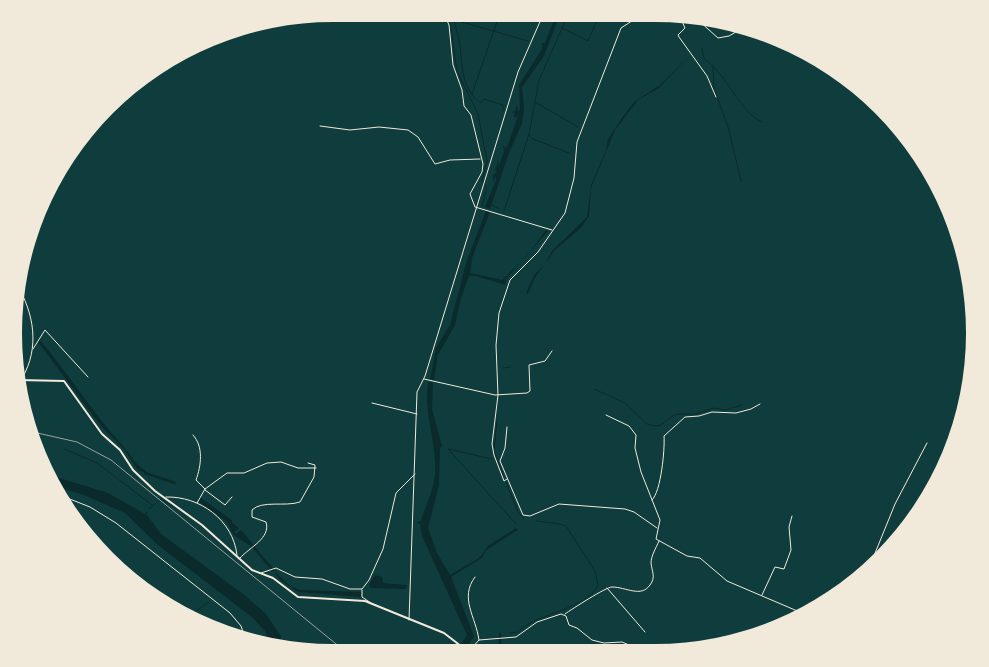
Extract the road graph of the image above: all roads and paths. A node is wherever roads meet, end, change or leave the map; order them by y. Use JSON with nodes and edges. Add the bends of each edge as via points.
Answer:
{"nodes":[{"id":1,"x":448,"y":22,"type":"edge"},
{"id":2,"x":540,"y":22,"type":"edge"},
{"id":3,"x":630,"y":22,"type":"edge"},
{"id":4,"x":683,"y":24,"type":"edge"},
{"id":5,"x":704,"y":26,"type":"edge"},
{"id":6,"x":734,"y":32,"type":"edge"},
{"id":7,"x":716,"y":97,"type":"dead end"},
{"id":8,"x":320,"y":126,"type":"dead end"},
{"id":9,"x":482,"y":160,"type":"junction"},
{"id":10,"x":487,"y":162,"type":"junction"},
{"id":11,"x":475,"y":207,"type":"junction"},
{"id":12,"x":551,"y":230,"type":"junction"},
{"id":13,"x":24,"y":300,"type":"edge"},
{"id":14,"x":32,"y":351,"type":"junction"},
{"id":15,"x":552,"y":351,"type":"dead end"},
{"id":16,"x":25,"y":370,"type":"edge"},
{"id":17,"x":88,"y":377,"type":"dead end"},
{"id":18,"x":424,"y":379,"type":"junction"},
{"id":19,"x":26,"y":381,"type":"edge"},
{"id":20,"x":498,"y":395,"type":"junction"},
{"id":21,"x":372,"y":404,"type":"dead end"},
{"id":22,"x":760,"y":404,"type":"dead end"},
{"id":23,"x":417,"y":414,"type":"junction"},
{"id":24,"x":606,"y":415,"type":"dead end"},
{"id":25,"x":506,"y":427,"type":"dead end"},
{"id":26,"x":193,"y":435,"type":"dead end"},
{"id":27,"x":927,"y":443,"type":"dead end"},
{"id":28,"x":308,"y":462,"type":"dead end"},
{"id":29,"x":316,"y":468,"type":"junction"},
{"id":30,"x":415,"y":474,"type":"junction"},
{"id":31,"x":507,"y":479,"type":"junction"},
{"id":32,"x":205,"y":490,"type":"junction"},
{"id":33,"x":166,"y":497,"type":"junction"},
{"id":34,"x":232,"y":497,"type":"dead end"},
{"id":35,"x":71,"y":500,"type":"edge"},
{"id":36,"x":652,"y":501,"type":"junction"},
{"id":37,"x":198,"y":503,"type":"junction"},
{"id":38,"x":792,"y":516,"type":"dead end"},
{"id":39,"x":658,"y":528,"type":"junction"},
{"id":40,"x":659,"y":541,"type":"junction"},
{"id":41,"x":875,"y":553,"type":"edge"},
{"id":42,"x":237,"y":555,"type":"junction"},
{"id":43,"x":240,"y":559,"type":"junction"},
{"id":44,"x":260,"y":573,"type":"junction"},
{"id":45,"x":475,"y":576,"type":"dead end"},
{"id":46,"x":606,"y":588,"type":"junction"},
{"id":47,"x":362,"y":589,"type":"junction"},
{"id":48,"x":762,"y":596,"type":"junction"},
{"id":49,"x":373,"y":604,"type":"junction"},
{"id":50,"x":796,"y":610,"type":"edge"},
{"id":51,"x":565,"y":614,"type":"junction"},
{"id":52,"x":409,"y":620,"type":"junction"},
{"id":53,"x":243,"y":631,"type":"edge"},
{"id":54,"x":646,"y":632,"type":"dead end"},
{"id":55,"x":479,"y":640,"type":"junction"},
{"id":56,"x":457,"y":644,"type":"edge"},
{"id":57,"x":475,"y":644,"type":"edge"},
{"id":58,"x":627,"y":644,"type":"edge"}],
"edges":[{"from":1,"to":9,"type":"street","via":[[453,65],[464,106],[472,115]]},
{"from":2,"to":10,"type":"street","via":[[518,72]]},
{"from":3,"to":12,"type":"street","via":[[622,28],[599,82],[577,142],[574,178],[565,213]]},
{"from":4,"to":7,"type":"street","via":[[685,28],[678,35],[707,76]]},
{"from":5,"to":6,"type":"street","via":[[715,37]]},
{"from":8,"to":9,"type":"street","via":[[350,130],[403,129],[418,136],[435,164],[476,157]]},
{"from":9,"to":10,"type":"street"},
{"from":9,"to":11,"type":"street","via":[[482,172],[470,195]]},
{"from":10,"to":11,"type":"street"},
{"from":11,"to":12,"type":"street"},
{"from":11,"to":18,"type":"street"},
{"from":12,"to":20,"type":"street","via":[[538,252],[508,284],[498,321]]},
{"from":13,"to":14,"type":"street","via":[[33,321]]},
{"from":14,"to":16,"type":"street"},
{"from":14,"to":17,"type":"street","via":[[45,330]]},
{"from":15,"to":20,"type":"street","via":[[545,361],[529,364],[529,393]]},
{"from":18,"to":20,"type":"street"},
{"from":18,"to":23,"type":"street","via":[[418,392]]},
{"from":19,"to":33,"type":"main road","via":[[56,379],[65,382],[133,470]]},
{"from":20,"to":31,"type":"street","via":[[493,452],[504,481]]},
{"from":21,"to":23,"type":"street"},
{"from":22,"to":36,"type":"street","via":[[736,413],[712,412],[678,421],[664,436],[658,493]]},
{"from":23,"to":30,"type":"street"},
{"from":24,"to":36,"type":"street","via":[[629,426],[636,434],[635,448]]},
{"from":25,"to":31,"type":"street","via":[[505,448],[500,461]]},
{"from":26,"to":32,"type":"street","via":[[201,459],[196,480]]},
{"from":27,"to":41,"type":"street","via":[[895,504]]},
{"from":28,"to":29,"type":"street"},
{"from":29,"to":32,"type":"street","via":[[298,468],[281,462],[267,464],[244,473],[225,474]]},
{"from":29,"to":43,"type":"street","via":[[298,502],[280,506],[262,504],[253,509],[252,517],[266,522],[267,529]]},
{"from":30,"to":47,"type":"street","via":[[396,493],[383,549]]},
{"from":30,"to":52,"type":"street"},
{"from":31,"to":39,"type":"street","via":[[524,516],[559,504],[625,509]]},
{"from":32,"to":34,"type":"street","via":[[225,505]]},
{"from":32,"to":37,"type":"street"},
{"from":33,"to":37,"type":"street","via":[[189,498]]},
{"from":33,"to":42,"type":"main road"},
{"from":35,"to":53,"type":"street","via":[[97,511],[126,530],[233,615]]},
{"from":36,"to":39,"type":"street","via":[[659,518]]},
{"from":37,"to":42,"type":"street","via":[[227,526],[235,541]]},
{"from":38,"to":48,"type":"street","via":[[789,527],[791,550],[784,569],[775,567]]},
{"from":39,"to":40,"type":"street","via":[[656,538]]},
{"from":40,"to":46,"type":"street","via":[[652,559],[653,581],[646,590],[640,593],[626,588]]},
{"from":40,"to":48,"type":"street","via":[[687,556],[700,558],[727,581]]},
{"from":42,"to":43,"type":"main road"},
{"from":43,"to":44,"type":"main road"},
{"from":44,"to":47,"type":"street","via":[[276,568],[296,577],[322,579],[354,590]]},
{"from":44,"to":49,"type":"main road","via":[[273,578],[294,596]]},
{"from":45,"to":55,"type":"street","via":[[468,588],[468,600]]},
{"from":46,"to":51,"type":"street"},
{"from":46,"to":54,"type":"street"},
{"from":47,"to":49,"type":"street","via":[[362,597]]},
{"from":48,"to":50,"type":"street"},
{"from":49,"to":52,"type":"main road"},
{"from":51,"to":55,"type":"street","via":[[537,622],[516,637]]},
{"from":51,"to":58,"type":"street","via":[[569,625],[590,639]]},
{"from":52,"to":56,"type":"main road","via":[[444,634]]},
{"from":55,"to":57,"type":"street"}]}
